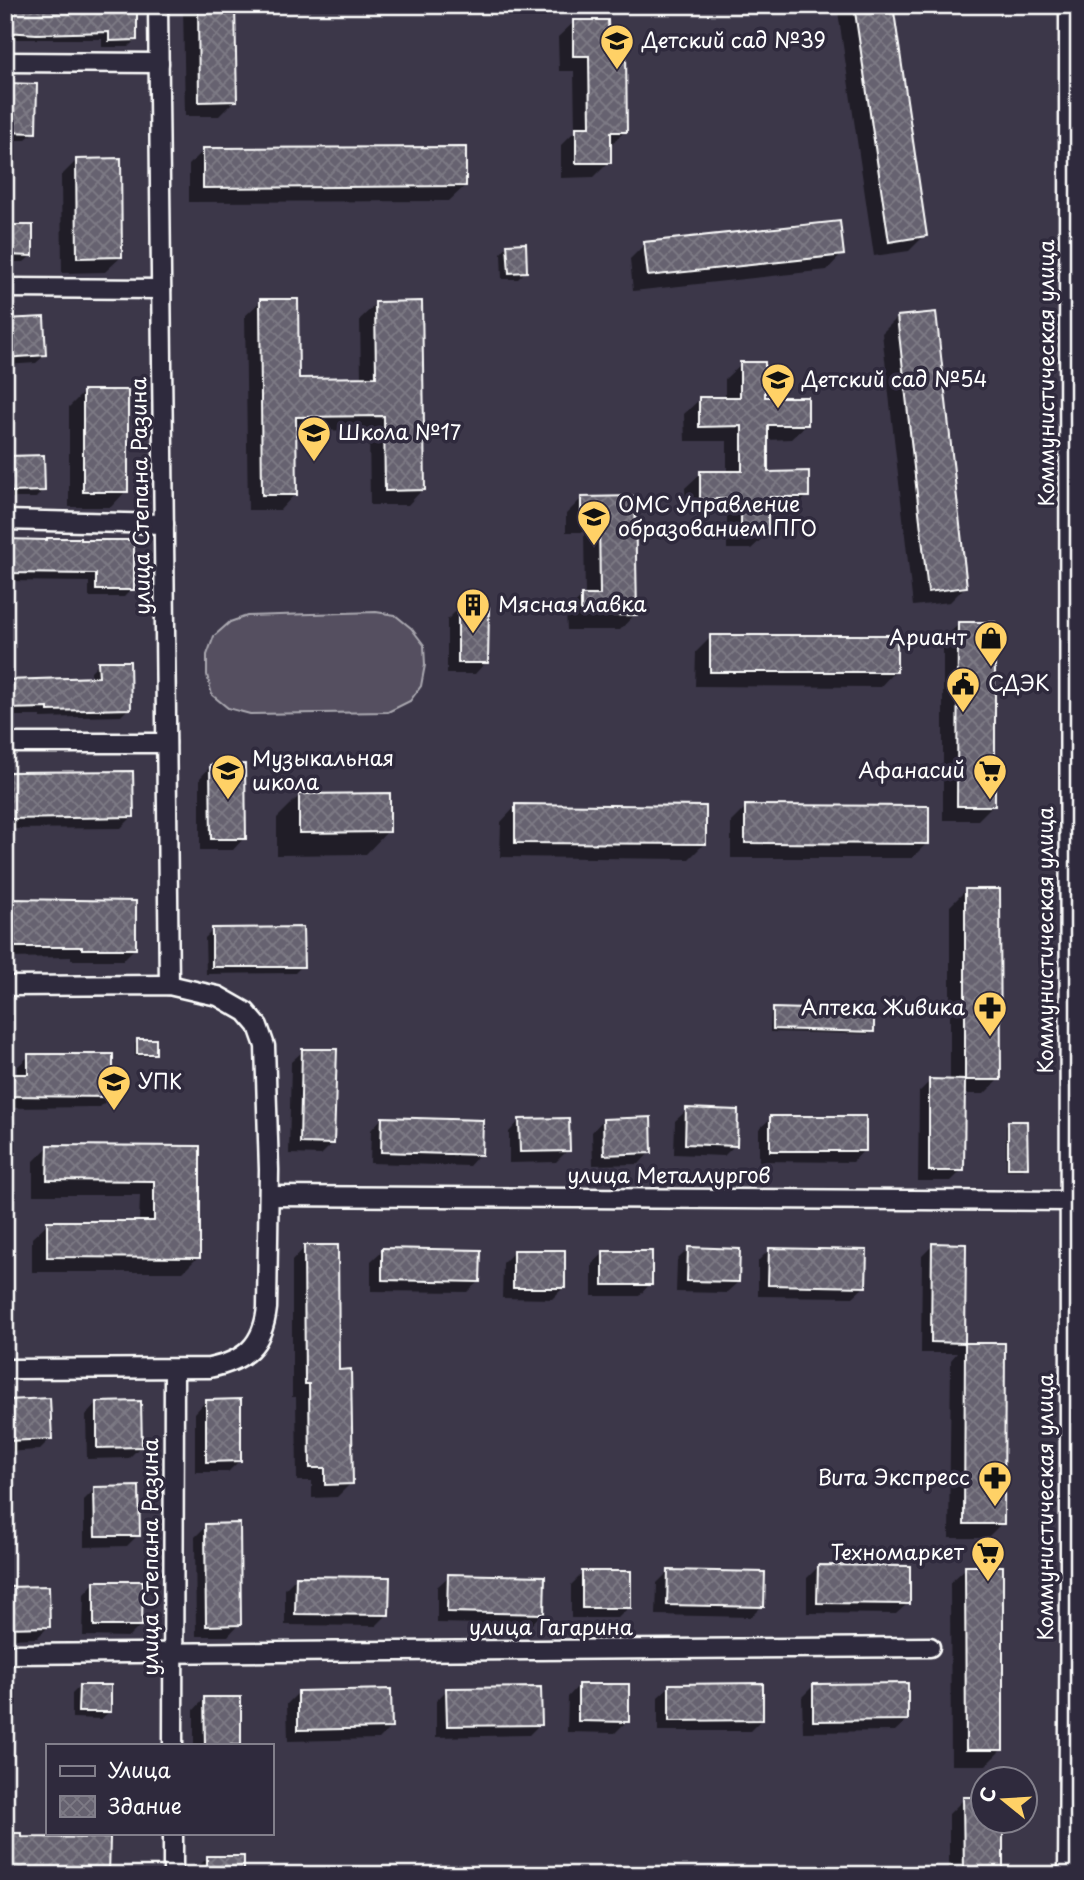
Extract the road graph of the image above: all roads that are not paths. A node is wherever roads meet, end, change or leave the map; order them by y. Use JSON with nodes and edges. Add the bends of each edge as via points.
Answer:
{"nodes":[{"id":1,"x":158,"y":5,"type":"edge"},
{"id":2,"x":1069,"y":5,"type":"edge"},
{"id":3,"x":5,"y":62,"type":"edge"},
{"id":4,"x":159,"y":63,"type":"junction"},
{"id":5,"x":5,"y":288,"type":"edge"},
{"id":6,"x":161,"y":289,"type":"junction"},
{"id":7,"x":5,"y":520,"type":"edge"},
{"id":8,"x":164,"y":524,"type":"junction"},
{"id":9,"x":5,"y":743,"type":"edge"},
{"id":10,"x":166,"y":743,"type":"junction"},
{"id":11,"x":169,"y":985,"type":"junction"},
{"id":12,"x":5,"y":986,"type":"edge"},
{"id":13,"x":269,"y":1196,"type":"junction"},
{"id":14,"x":1069,"y":1202,"type":"junction"},
{"id":15,"x":5,"y":1369,"type":"edge"},
{"id":16,"x":174,"y":1369,"type":"junction"},
{"id":17,"x":930,"y":1647,"type":"dead end"},
{"id":18,"x":173,"y":1653,"type":"junction"},
{"id":19,"x":5,"y":1654,"type":"edge"},
{"id":20,"x":173,"y":1744,"type":"edge"},
{"id":21,"x":173,"y":1834,"type":"edge"},
{"id":22,"x":173,"y":1875,"type":"edge"},
{"id":23,"x":1068,"y":1875,"type":"edge"}],
"edges":[{"from":1,"to":4,"type":"street","name":"улица Степана Разина"},
{"from":2,"to":14,"type":"street","name":"Коммунистическая улица"},
{"from":3,"to":4,"type":"street"},
{"from":4,"to":6,"type":"street","name":"улица Степана Разина"},
{"from":5,"to":6,"type":"street"},
{"from":6,"to":8,"type":"street","name":"улица Степана Разина"},
{"from":7,"to":8,"type":"street"},
{"from":8,"to":10,"type":"street","name":"улица Степана Разина"},
{"from":9,"to":10,"type":"street"},
{"from":10,"to":11,"type":"street","name":"улица Степана Разина"},
{"from":11,"to":12,"type":"street"},
{"from":11,"to":13,"type":"street","via":[[218,996],[246,1012],[258,1026],[267,1058]]},
{"from":13,"to":14,"type":"street","name":"улица Металлургов"},
{"from":13,"to":16,"type":"street","via":[[267,1308],[260,1338],[251,1349],[222,1365]]},
{"from":14,"to":23,"type":"street","name":"Коммунистическая улица"},
{"from":15,"to":16,"type":"street"},
{"from":16,"to":18,"type":"street","name":"улица Степана Разина"},
{"from":17,"to":18,"type":"street","name":"улица Гагарина"},
{"from":18,"to":19,"type":"street","name":"улица Гагарина"},
{"from":18,"to":20,"type":"street","name":"улица Степана Разина"},
{"from":21,"to":22,"type":"street"}]}
